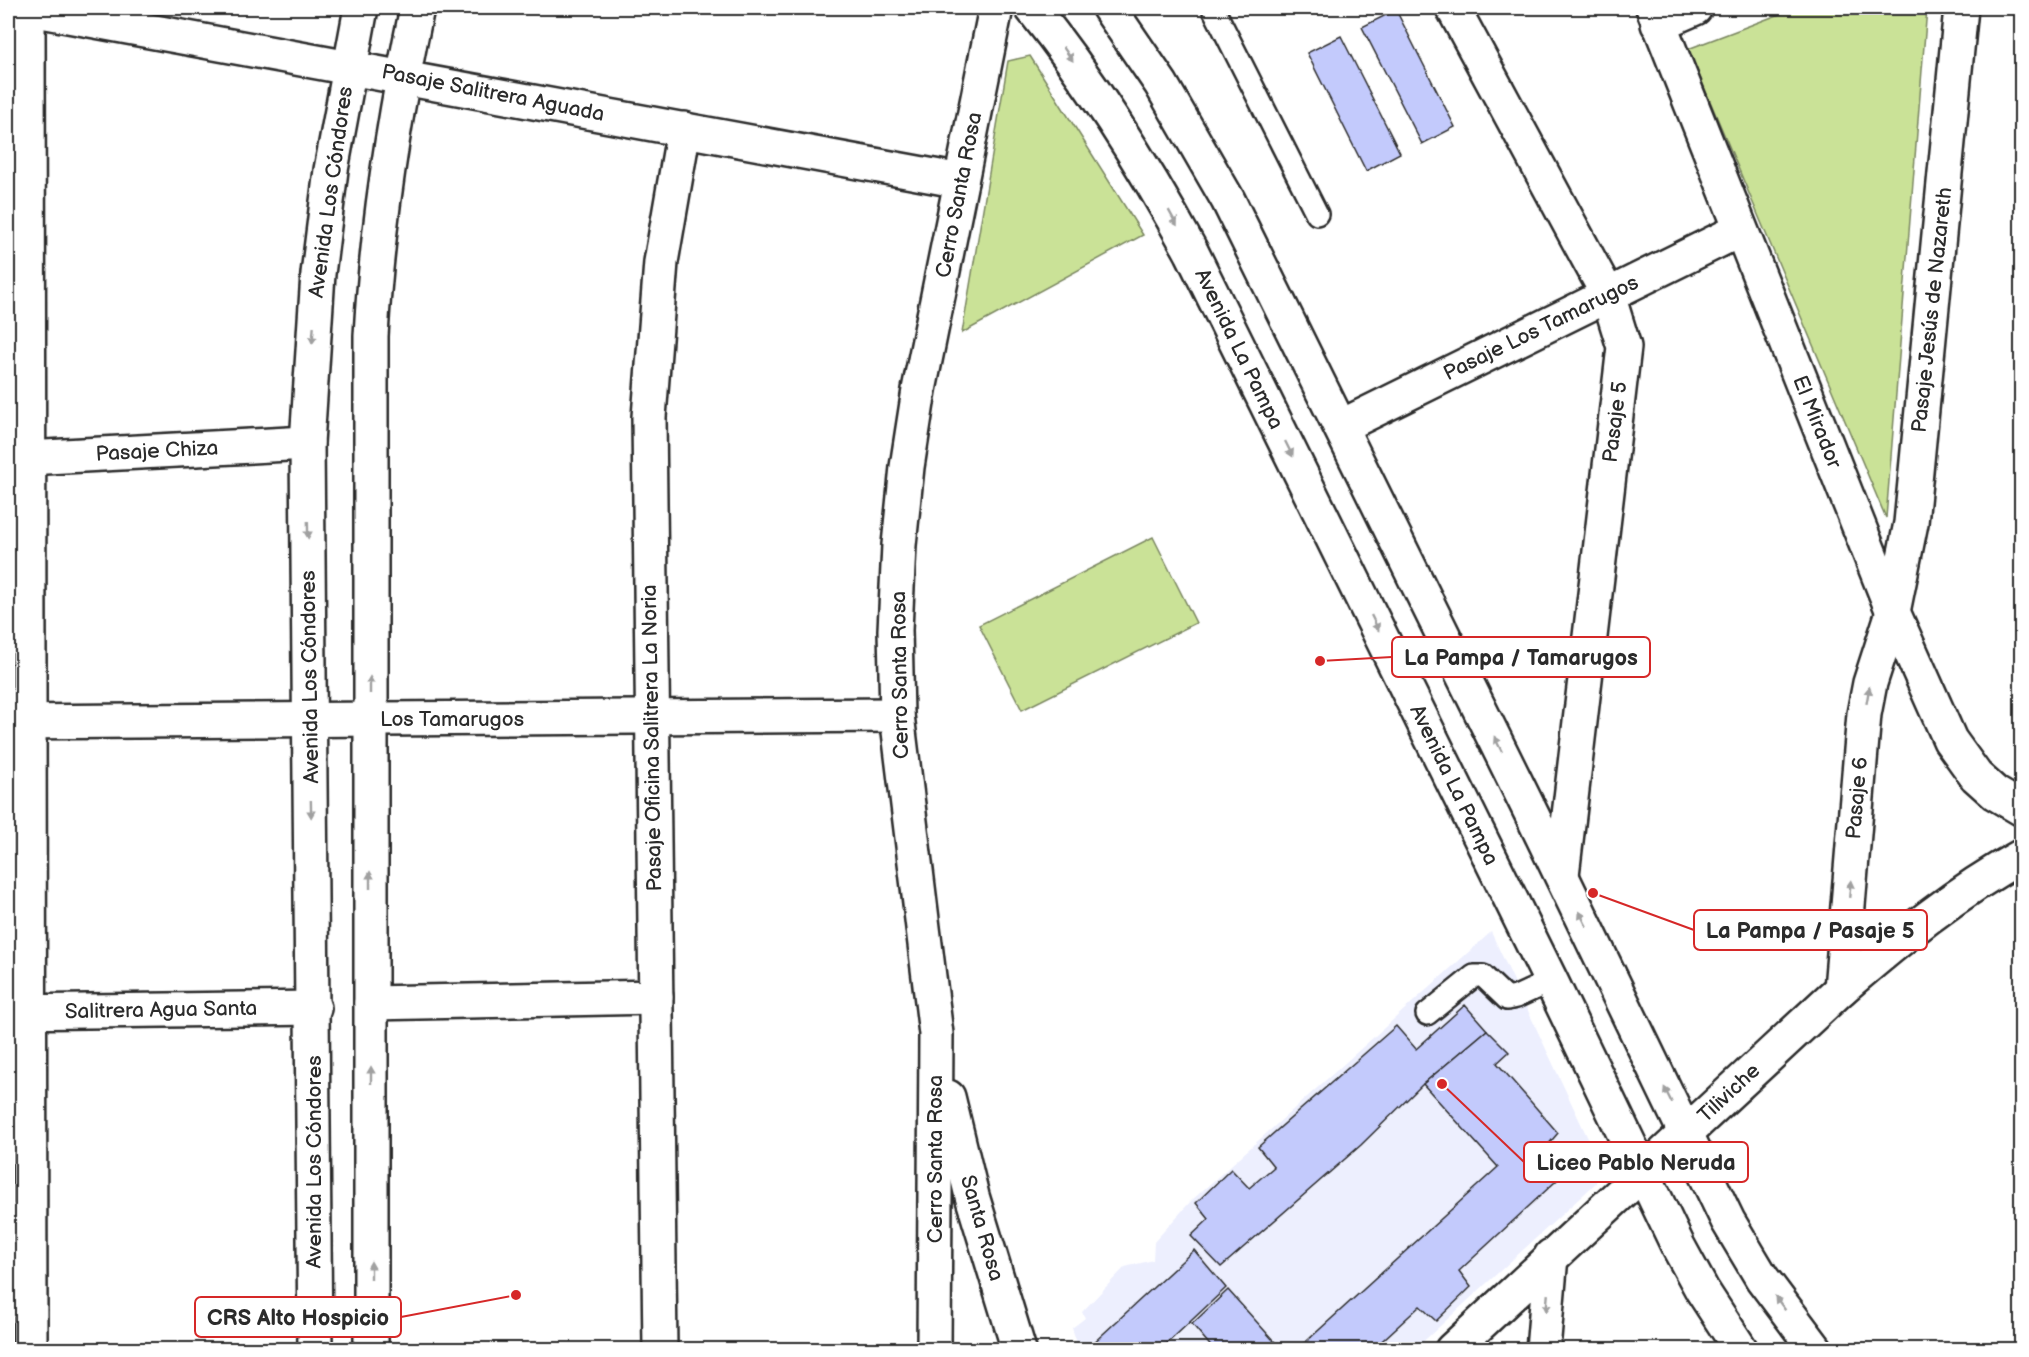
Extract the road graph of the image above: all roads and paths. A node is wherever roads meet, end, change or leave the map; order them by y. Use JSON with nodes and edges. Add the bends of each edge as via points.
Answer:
{"nodes":[{"id":1,"x":26,"y":8,"type":"edge"},
{"id":2,"x":361,"y":8,"type":"edge"},
{"id":3,"x":417,"y":8,"type":"edge"},
{"id":4,"x":996,"y":8,"type":"edge"},
{"id":5,"x":1032,"y":8,"type":"edge"},
{"id":6,"x":1109,"y":8,"type":"edge"},
{"id":7,"x":1213,"y":8,"type":"edge"},
{"id":8,"x":1453,"y":8,"type":"edge"},
{"id":9,"x":1695,"y":8,"type":"edge"},
{"id":10,"x":1961,"y":8,"type":"edge"},
{"id":11,"x":1655,"y":16,"type":"edge"},
{"id":12,"x":349,"y":66,"type":"junction"},
{"id":13,"x":402,"y":76,"type":"junction"},
{"id":14,"x":684,"y":129,"type":"junction"},
{"id":15,"x":961,"y":181,"type":"junction"},
{"id":16,"x":18,"y":203,"type":"edge"},
{"id":17,"x":1317,"y":214,"type":"dead end"},
{"id":18,"x":1740,"y":230,"type":"junction"},
{"id":19,"x":1608,"y":295,"type":"junction"},
{"id":20,"x":1342,"y":426,"type":"junction"},
{"id":21,"x":307,"y":443,"type":"junction"},
{"id":22,"x":18,"y":459,"type":"edge"},
{"id":23,"x":1893,"y":612,"type":"junction"},
{"id":24,"x":897,"y":715,"type":"junction"},
{"id":25,"x":652,"y":717,"type":"junction"},
{"id":26,"x":310,"y":720,"type":"junction"},
{"id":27,"x":370,"y":720,"type":"junction"},
{"id":28,"x":18,"y":722,"type":"edge"},
{"id":29,"x":2022,"y":809,"type":"edge"},
{"id":30,"x":2022,"y":856,"type":"edge"},
{"id":31,"x":1562,"y":875,"type":"junction"},
{"id":32,"x":1551,"y":981,"type":"junction"},
{"id":33,"x":1842,"y":989,"type":"junction"},
{"id":34,"x":656,"y":998,"type":"junction"},
{"id":35,"x":371,"y":1003,"type":"junction"},
{"id":36,"x":314,"y":1008,"type":"junction"},
{"id":37,"x":19,"y":1012,"type":"edge"},
{"id":38,"x":1427,"y":1014,"type":"dead end"},
{"id":39,"x":936,"y":1034,"type":"junction"},
{"id":40,"x":1685,"y":1133,"type":"junction"},
{"id":41,"x":1643,"y":1172,"type":"junction"},
{"id":42,"x":1551,"y":1256,"type":"junction"},
{"id":43,"x":30,"y":1350,"type":"edge"},
{"id":44,"x":315,"y":1350,"type":"edge"},
{"id":45,"x":371,"y":1350,"type":"edge"},
{"id":46,"x":660,"y":1350,"type":"edge"},
{"id":47,"x":934,"y":1350,"type":"edge"},
{"id":48,"x":1019,"y":1350,"type":"edge"},
{"id":49,"x":1452,"y":1350,"type":"edge"},
{"id":50,"x":1543,"y":1350,"type":"edge"},
{"id":51,"x":1741,"y":1350,"type":"edge"},
{"id":52,"x":1816,"y":1350,"type":"edge"}],
"edges":[{"from":1,"to":12,"type":"street","name":"Pasaje Salitrera Aguada"},
{"from":1,"to":16,"type":"street"},
{"from":2,"to":12,"type":"street","name":"Avenida Los Cóndores"},
{"from":3,"to":13,"type":"street"},
{"from":4,"to":15,"type":"street","name":"Cerro Santa Rosa"},
{"from":5,"to":32,"type":"street","name":"Avenida La Pampa","one_way":true,"via":[[1107,108],[1192,253]]},
{"from":6,"to":20,"type":"street","via":[[1196,141]]},
{"from":7,"to":17,"type":"lane"},
{"from":8,"to":19,"type":"street","name":"Pasaje 5"},
{"from":9,"to":11,"type":"street"},
{"from":10,"to":23,"type":"street","name":"Pasaje Jesús de Nazareth","via":[[1911,523]]},
{"from":11,"to":18,"type":"street","name":"El Mirador"},
{"from":12,"to":13,"type":"street","name":"Pasaje Salitrera Aguada"},
{"from":12,"to":21,"type":"street","name":"Avenida Los Cóndores","one_way":true,"via":[[330,170],[318,274]]},
{"from":13,"to":14,"type":"street","name":"Pasaje Salitrera Aguada"},
{"from":27,"to":13,"type":"street","one_way":true,"via":[[371,336],[375,255]]},
{"from":14,"to":15,"type":"street","name":"Pasaje Salitrera Aguada"},
{"from":14,"to":25,"type":"street","name":"Pasaje Oficina Salitrera La Noria","via":[[661,262],[650,406]]},
{"from":15,"to":24,"type":"street","name":"Cerro Santa Rosa","via":[[907,468],[895,630]]},
{"from":16,"to":22,"type":"street"},
{"from":18,"to":19,"type":"street","name":"Pasaje Los Tamarugos"},
{"from":18,"to":23,"type":"street","name":"El Mirador"},
{"from":19,"to":20,"type":"street","name":"Pasaje Los Tamarugos"},
{"from":19,"to":31,"type":"street","name":"Pasaje 5","via":[[1624,347]]},
{"from":31,"to":20,"type":"street","one_way":true},
{"from":21,"to":22,"type":"street","name":"Pasaje Chiza"},
{"from":21,"to":26,"type":"street","name":"Avenida Los Cóndores","one_way":true},
{"from":22,"to":28,"type":"street"},
{"from":23,"to":29,"type":"street","name":"El Mirador","via":[[1962,759],[1995,793]]},
{"from":33,"to":23,"type":"street","name":"Pasaje 6","one_way":true,"via":[[1864,714],[1869,684]]},
{"from":24,"to":25,"type":"street","name":"Los Tamarugos"},
{"from":24,"to":39,"type":"street","name":"Cerro Santa Rosa"},
{"from":25,"to":27,"type":"street","name":"Los Tamarugos"},
{"from":25,"to":34,"type":"street","name":"Pasaje Oficina Salitrera La Noria"},
{"from":26,"to":27,"type":"street","name":"Los Tamarugos"},
{"from":26,"to":28,"type":"street","name":"Los Tamarugos"},
{"from":26,"to":36,"type":"street","name":"Avenida Los Cóndores","one_way":true},
{"from":35,"to":27,"type":"street","one_way":true},
{"from":28,"to":37,"type":"street"},
{"from":30,"to":33,"type":"street","name":"Tiliviche","via":[[1946,905]]},
{"from":40,"to":31,"type":"street","one_way":true},
{"from":32,"to":38,"type":"lane","via":[[1507,999],[1483,976],[1474,976]]},
{"from":32,"to":41,"type":"street","name":"Avenida La Pampa"},
{"from":33,"to":40,"type":"street","name":"Tiliviche"},
{"from":34,"to":35,"type":"street"},
{"from":34,"to":46,"type":"street","name":"Pasaje Oficina Salitrera La Noria"},
{"from":45,"to":35,"type":"street","one_way":true},
{"from":36,"to":37,"type":"street","name":"Salitrera Agua Santa"},
{"from":36,"to":44,"type":"street","name":"Avenida Los Cóndores"},
{"from":37,"to":43,"type":"street"},
{"from":39,"to":47,"type":"street","name":"Cerro Santa Rosa"},
{"from":39,"to":48,"type":"street","name":"Santa Rosa","via":[[972,1196]]},
{"from":40,"to":41,"type":"street","name":"Tiliviche"},
{"from":52,"to":40,"type":"street","one_way":true,"via":[[1745,1250]]},
{"from":41,"to":42,"type":"street","name":"Tiliviche"},
{"from":41,"to":51,"type":"street","name":"Avenida La Pampa","via":[[1702,1290]]},
{"from":42,"to":49,"type":"street","name":"Tiliviche"},
{"from":42,"to":50,"type":"street","one_way":true}]}
